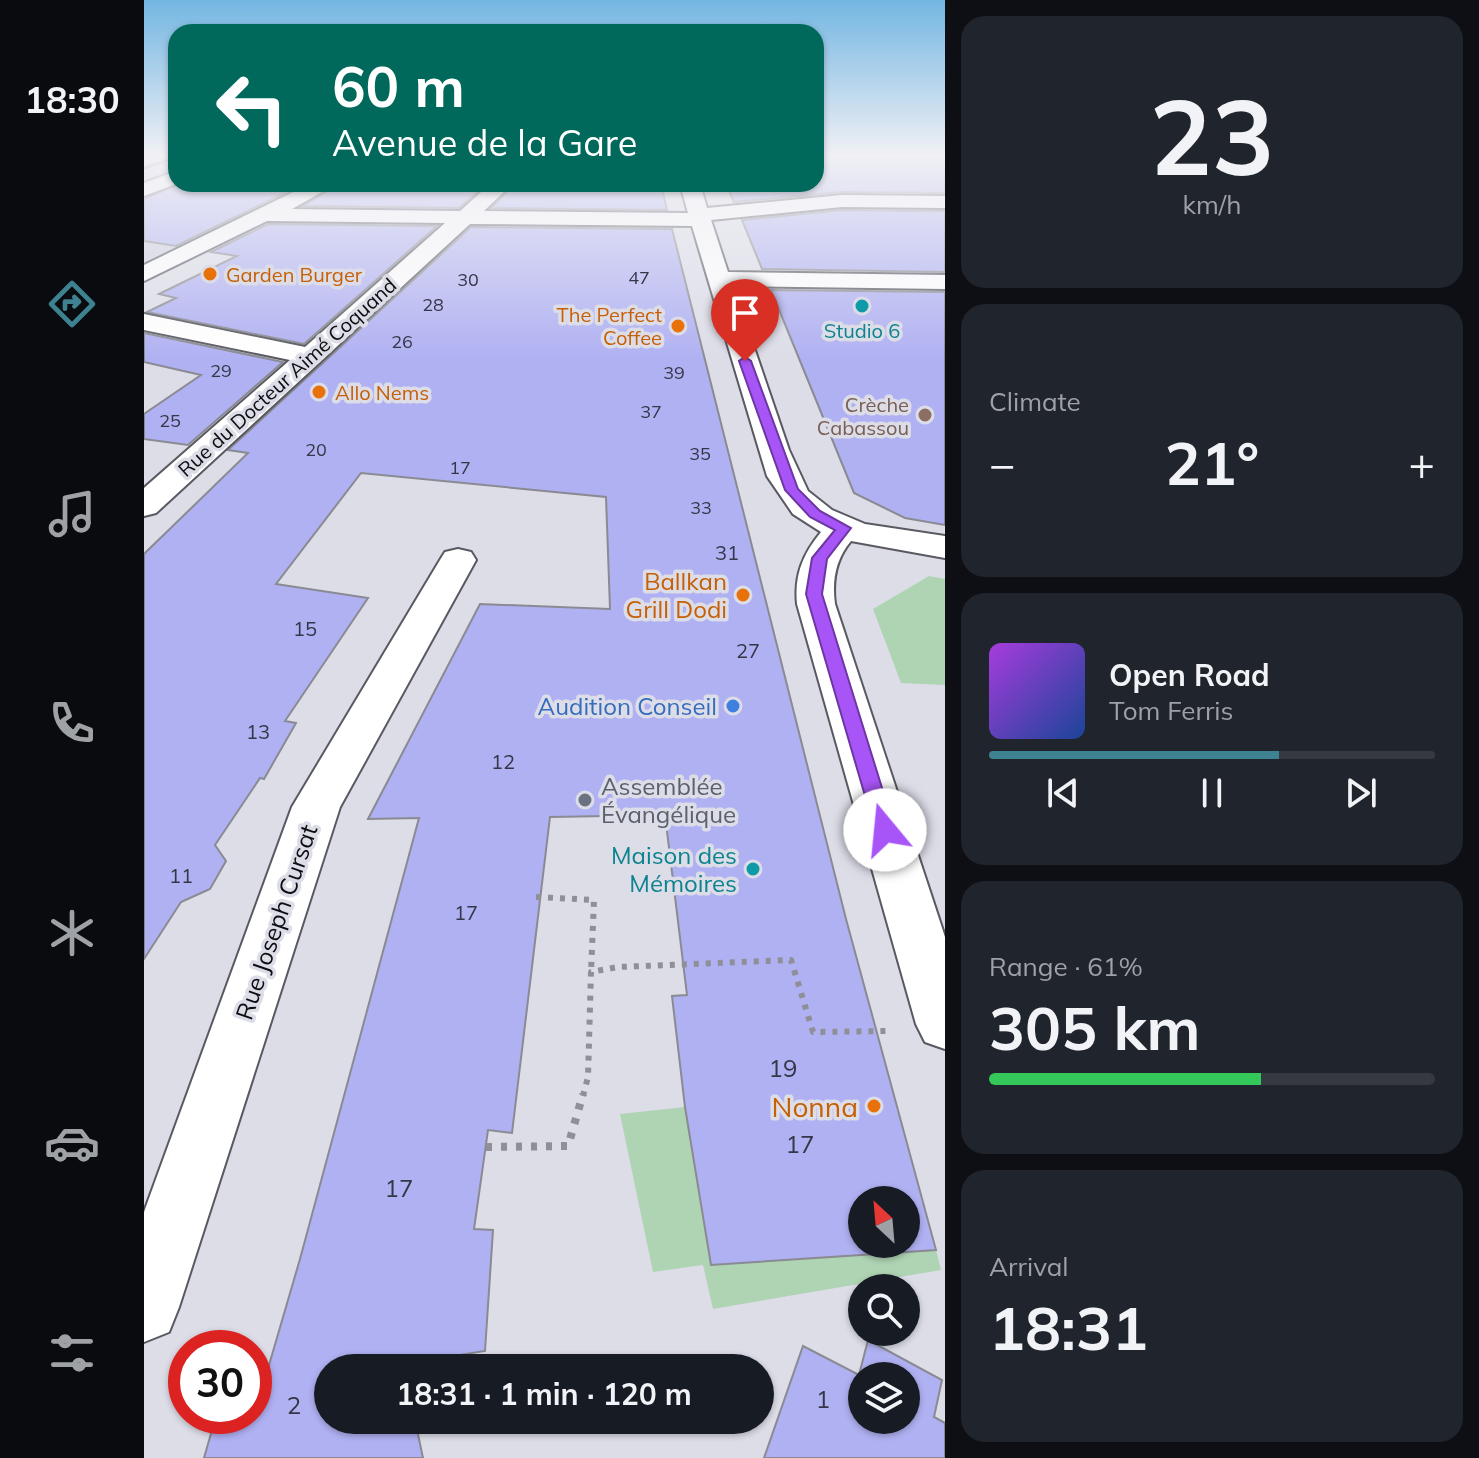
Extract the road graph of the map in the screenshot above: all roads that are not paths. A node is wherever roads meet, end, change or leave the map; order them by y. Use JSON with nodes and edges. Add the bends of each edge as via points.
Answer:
{"nodes":[{"id":1,"x":225,"y":223,"type":"edge"},
{"id":2,"x":247,"y":223,"type":"edge"},
{"id":3,"x":458,"y":223,"type":"edge"},
{"id":4,"x":702,"y":223,"type":"edge"},
{"id":5,"x":144,"y":262,"type":"edge"},
{"id":6,"x":144,"y":274,"type":"edge"},
{"id":7,"x":719,"y":279,"type":"junction"},
{"id":8,"x":945,"y":282,"type":"edge"},
{"id":9,"x":144,"y":322,"type":"edge"},
{"id":10,"x":310,"y":356,"type":"junction"},
{"id":11,"x":144,"y":506,"type":"edge"},
{"id":12,"x":844,"y":528,"type":"junction"},
{"id":13,"x":945,"y":547,"type":"edge"},
{"id":14,"x":458,"y":560,"type":"dead end"},
{"id":15,"x":945,"y":1024,"type":"edge"},
{"id":16,"x":144,"y":1307,"type":"edge"}],
"edges":[{"from":1,"to":5,"type":"street"},
{"from":2,"to":6,"type":"street"},
{"from":3,"to":10,"type":"street","name":"Rue du Docteur Aimé Coquand"},
{"from":4,"to":7,"type":"street"},
{"from":7,"to":8,"type":"street"},
{"from":7,"to":12,"type":"street","via":[[792,490],[815,514]]},
{"from":9,"to":10,"type":"street"},
{"from":10,"to":11,"type":"street","name":"Rue du Docteur Aimé Coquand"},
{"from":12,"to":13,"type":"street"},
{"from":12,"to":15,"type":"street","via":[[820,558],[816,604]]},
{"from":14,"to":16,"type":"street","name":"Rue Joseph Cursat","via":[[316,807]]}]}
